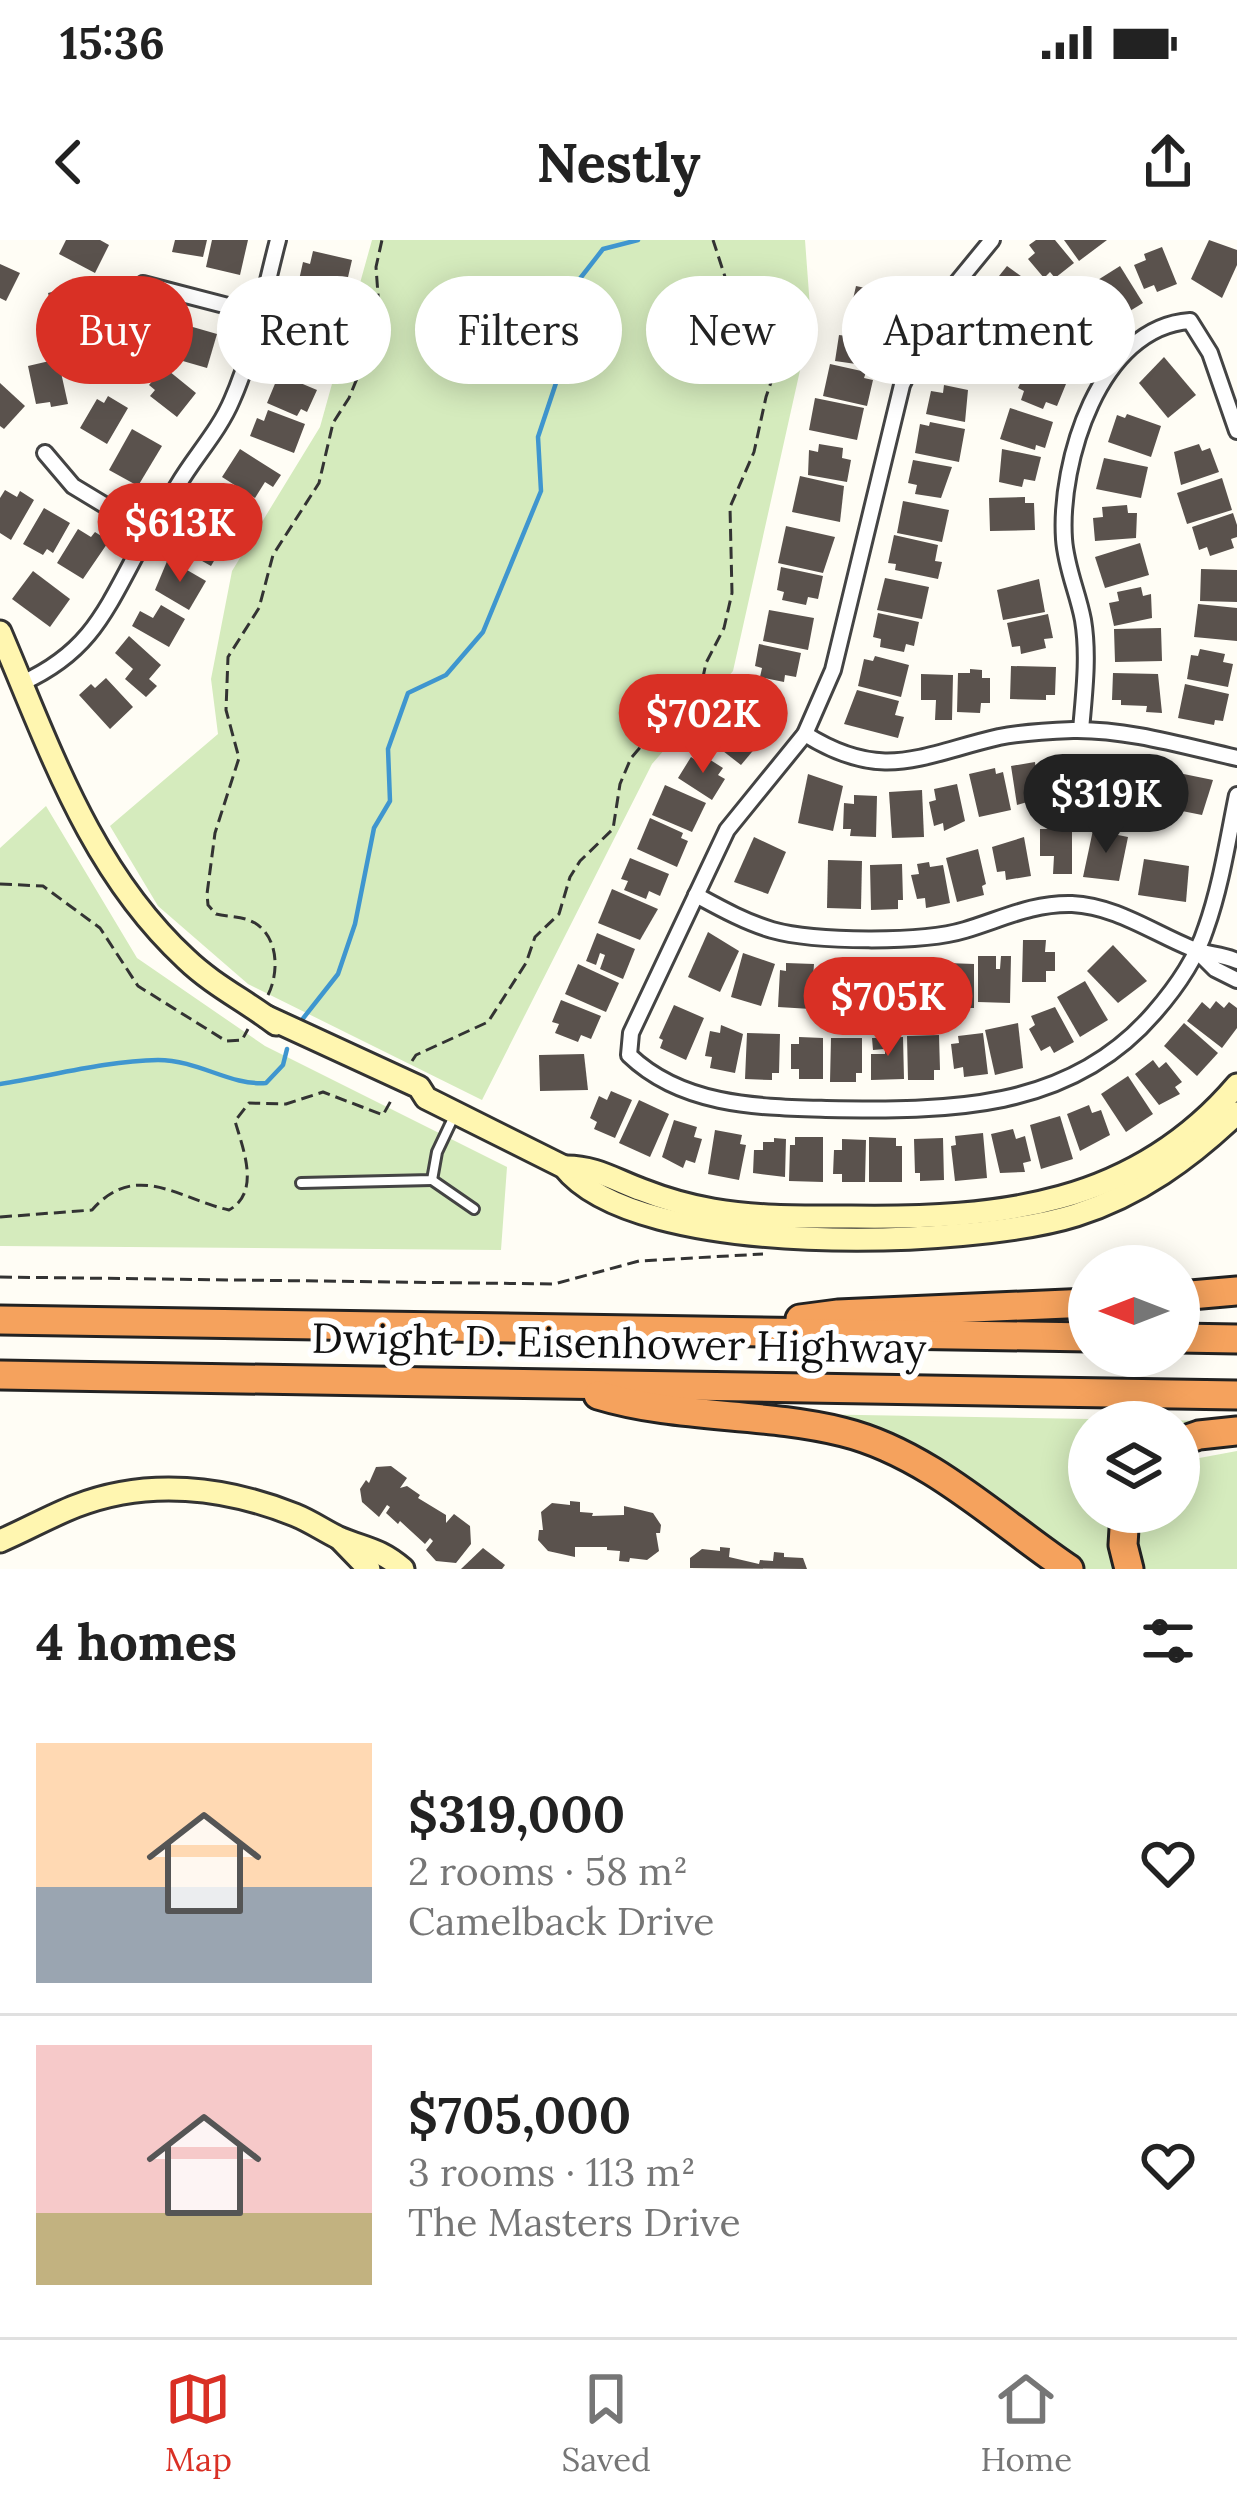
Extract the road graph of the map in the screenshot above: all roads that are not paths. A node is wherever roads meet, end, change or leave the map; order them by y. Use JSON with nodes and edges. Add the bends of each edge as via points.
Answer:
{"nodes":[{"id":1,"x":278,"y":240,"type":"edge"},
{"id":2,"x":992,"y":240,"type":"edge"},
{"id":3,"x":269,"y":276,"type":"edge"},
{"id":4,"x":237,"y":384,"type":"edge"},
{"id":5,"x":1237,"y":431,"type":"edge"},
{"id":6,"x":45,"y":453,"type":"dead end"},
{"id":7,"x":149,"y":532,"type":"junction"},
{"id":8,"x":0,"y":632,"type":"edge"},
{"id":9,"x":22,"y":683,"type":"junction"},
{"id":10,"x":1082,"y":730,"type":"junction"},
{"id":11,"x":805,"y":734,"type":"junction"},
{"id":12,"x":1237,"y":758,"type":"edge"},
{"id":13,"x":1237,"y":795,"type":"edge"},
{"id":14,"x":696,"y":895,"type":"junction"},
{"id":15,"x":1197,"y":951,"type":"junction"},
{"id":16,"x":1237,"y":961,"type":"edge"},
{"id":17,"x":1237,"y":980,"type":"edge"},
{"id":18,"x":1237,"y":1085,"type":"edge"},
{"id":19,"x":456,"y":1113,"type":"junction"},
{"id":20,"x":1237,"y":1114,"type":"edge"},
{"id":21,"x":564,"y":1167,"type":"junction"},
{"id":22,"x":432,"y":1180,"type":"junction"},
{"id":23,"x":301,"y":1183,"type":"dead end"},
{"id":24,"x":474,"y":1209,"type":"dead end"},
{"id":25,"x":1237,"y":1291,"type":"edge"},
{"id":26,"x":1200,"y":1294,"type":"edge"},
{"id":27,"x":1068,"y":1304,"type":"edge"},
{"id":28,"x":0,"y":1320,"type":"edge"},
{"id":29,"x":715,"y":1332,"type":"junction"},
{"id":30,"x":1068,"y":1337,"type":"edge"},
{"id":31,"x":1200,"y":1338,"type":"edge"},
{"id":32,"x":1237,"y":1339,"type":"edge"},
{"id":33,"x":0,"y":1375,"type":"edge"},
{"id":34,"x":565,"y":1385,"type":"junction"},
{"id":35,"x":1237,"y":1395,"type":"edge"},
{"id":36,"x":1237,"y":1431,"type":"edge"},
{"id":37,"x":1200,"y":1436,"type":"edge"},
{"id":38,"x":1124,"y":1533,"type":"edge"},
{"id":39,"x":340,"y":1538,"type":"junction"},
{"id":40,"x":0,"y":1541,"type":"edge"},
{"id":41,"x":369,"y":1569,"type":"edge"},
{"id":42,"x":403,"y":1569,"type":"edge"},
{"id":43,"x":1069,"y":1569,"type":"edge"},
{"id":44,"x":1129,"y":1569,"type":"edge"}],
"edges":[{"from":1,"to":3,"type":"street"},
{"from":2,"to":11,"type":"street","via":[[942,301],[902,385],[833,670]]},
{"from":4,"to":7,"type":"street"},
{"from":5,"to":10,"type":"street","via":[[1190,321],[1147,334],[1094,398],[1064,503],[1085,648]]},
{"from":6,"to":7,"type":"street","via":[[74,485]]},
{"from":7,"to":9,"type":"street","via":[[89,635]]},
{"from":8,"to":9,"type":"street"},
{"from":9,"to":19,"type":"street","via":[[83,824],[133,902],[189,962],[288,1034],[412,1099]]},
{"from":10,"to":11,"type":"street","via":[[1033,731],[886,762]]},
{"from":10,"to":12,"type":"street"},
{"from":11,"to":14,"type":"street","via":[[727,830]]},
{"from":13,"to":15,"type":"street"},
{"from":14,"to":15,"type":"street","via":[[765,928],[825,937],[934,936],[1018,910],[1078,904]]},
{"from":14,"to":15,"type":"street","via":[[631,1034],[629,1055],[670,1082],[749,1107],[964,1107],[1036,1093],[1125,1043]]},
{"from":15,"to":16,"type":"street"},
{"from":15,"to":17,"type":"street"},
{"from":18,"to":21,"type":"street","via":[[1150,1159],[1076,1194],[1006,1211],[754,1215],[676,1202],[586,1166]]},
{"from":19,"to":21,"type":"street"},
{"from":19,"to":22,"type":"lane"},
{"from":20,"to":21,"type":"street","via":[[1191,1155],[1114,1200],[1047,1223],[967,1235],[710,1230],[578,1184]]},
{"from":22,"to":23,"type":"lane"},
{"from":22,"to":24,"type":"lane"},
{"from":25,"to":26,"type":"highway"},
{"from":27,"to":29,"type":"highway","via":[[838,1314]]},
{"from":28,"to":29,"type":"highway","name":"Dwight D. Eisenhower Highway"},
{"from":29,"to":30,"type":"highway","name":"Dwight D. Eisenhower Highway"},
{"from":31,"to":32,"type":"highway"},
{"from":33,"to":34,"type":"highway","name":"Dwight D. Eisenhower Highway"},
{"from":34,"to":35,"type":"highway","name":"Dwight D. Eisenhower Highway"},
{"from":34,"to":43,"type":"highway","via":[[640,1407],[772,1420],[872,1441]]},
{"from":36,"to":37,"type":"highway"},
{"from":38,"to":44,"type":"highway"},
{"from":39,"to":40,"type":"street","via":[[235,1496],[150,1488],[76,1505]]},
{"from":39,"to":41,"type":"street"},
{"from":39,"to":42,"type":"street","via":[[380,1550]]}]}
